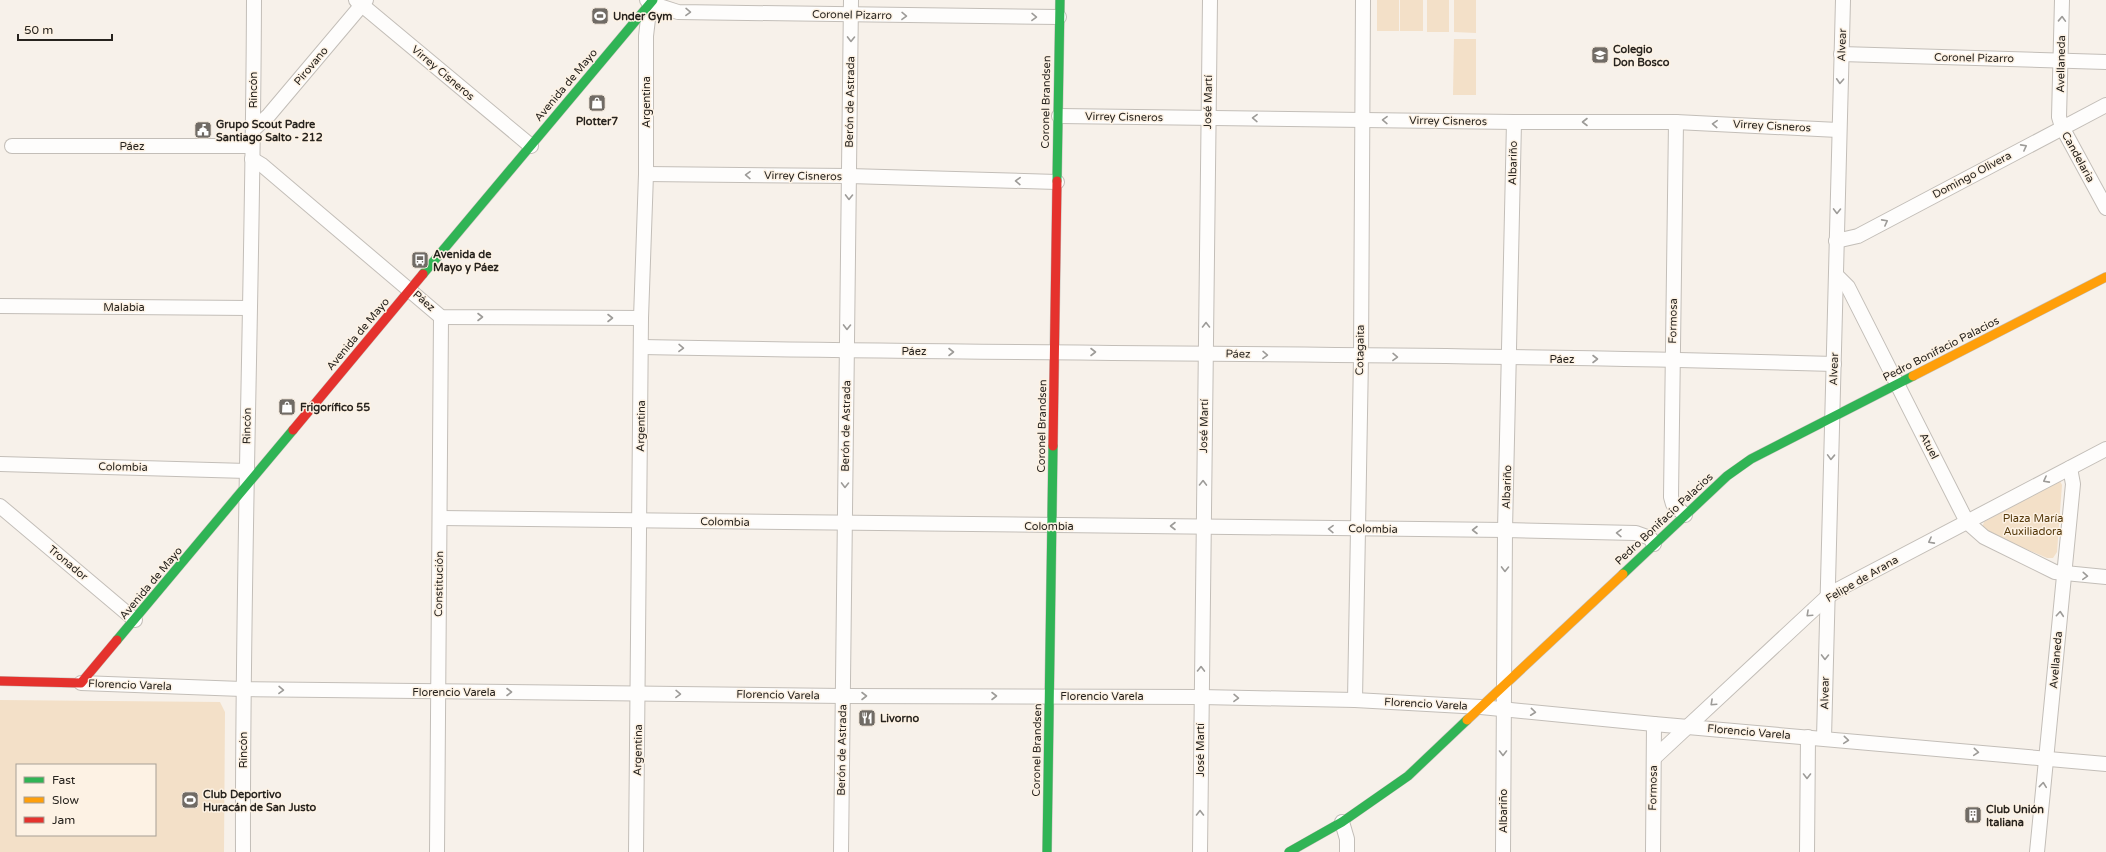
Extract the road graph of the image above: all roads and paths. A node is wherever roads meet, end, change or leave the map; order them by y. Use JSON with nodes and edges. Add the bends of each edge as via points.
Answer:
{"nodes":[{"id":1,"x":254,"y":0,"type":"edge"},
{"id":2,"x":852,"y":0,"type":"edge"},
{"id":3,"x":1060,"y":0,"type":"edge"},
{"id":4,"x":1210,"y":0,"type":"edge"},
{"id":5,"x":1363,"y":0,"type":"edge"},
{"id":6,"x":1843,"y":0,"type":"edge"},
{"id":7,"x":2062,"y":0,"type":"edge"},
{"id":8,"x":650,"y":1,"type":"edge"},
{"id":9,"x":361,"y":2,"type":"edge"},
{"id":10,"x":851,"y":15,"type":"junction"},
{"id":11,"x":1059,"y":18,"type":"junction"},
{"id":12,"x":1841,"y":54,"type":"junction"},
{"id":13,"x":2061,"y":60,"type":"junction"},
{"id":14,"x":2106,"y":62,"type":"edge"},
{"id":15,"x":2106,"y":105,"type":"edge"},
{"id":16,"x":1059,"y":116,"type":"junction"},
{"id":17,"x":1207,"y":118,"type":"junction"},
{"id":18,"x":1361,"y":120,"type":"junction"},
{"id":19,"x":1514,"y":122,"type":"junction"},
{"id":20,"x":1676,"y":122,"type":"junction"},
{"id":21,"x":2062,"y":127,"type":"junction"},
{"id":22,"x":253,"y":130,"type":"junction"},
{"id":23,"x":1838,"y":130,"type":"junction"},
{"id":24,"x":12,"y":146,"type":"dead end"},
{"id":25,"x":531,"y":146,"type":"junction"},
{"id":26,"x":252,"y":153,"type":"junction"},
{"id":27,"x":646,"y":174,"type":"junction"},
{"id":28,"x":849,"y":176,"type":"junction"},
{"id":29,"x":1057,"y":182,"type":"junction"},
{"id":30,"x":2106,"y":208,"type":"edge"},
{"id":31,"x":1836,"y":241,"type":"junction"},
{"id":32,"x":1836,"y":275,"type":"junction"},
{"id":33,"x":2106,"y":277,"type":"edge"},
{"id":34,"x":411,"y":290,"type":"junction"},
{"id":35,"x":0,"y":306,"type":"edge"},
{"id":36,"x":249,"y":308,"type":"junction"},
{"id":37,"x":441,"y":317,"type":"junction"},
{"id":38,"x":642,"y":318,"type":"junction"},
{"id":39,"x":642,"y":347,"type":"junction"},
{"id":40,"x":847,"y":351,"type":"junction"},
{"id":41,"x":1054,"y":352,"type":"junction"},
{"id":42,"x":1205,"y":353,"type":"junction"},
{"id":43,"x":1361,"y":357,"type":"junction"},
{"id":44,"x":1510,"y":358,"type":"junction"},
{"id":45,"x":1673,"y":359,"type":"junction"},
{"id":46,"x":1834,"y":364,"type":"junction"},
{"id":47,"x":1898,"y":385,"type":"junction"},
{"id":48,"x":1832,"y":418,"type":"junction"},
{"id":49,"x":2106,"y":449,"type":"edge"},
{"id":50,"x":0,"y":464,"type":"edge"},
{"id":51,"x":2070,"y":468,"type":"junction"},
{"id":52,"x":247,"y":470,"type":"junction"},
{"id":53,"x":246,"y":488,"type":"junction"},
{"id":54,"x":0,"y":506,"type":"edge"},
{"id":55,"x":1685,"y":515,"type":"junction"},
{"id":56,"x":440,"y":518,"type":"junction"},
{"id":57,"x":640,"y":521,"type":"junction"},
{"id":58,"x":1967,"y":522,"type":"junction"},
{"id":59,"x":844,"y":524,"type":"junction"},
{"id":60,"x":1052,"y":526,"type":"junction"},
{"id":61,"x":1203,"y":526,"type":"junction"},
{"id":62,"x":1356,"y":529,"type":"junction"},
{"id":63,"x":1505,"y":530,"type":"junction"},
{"id":64,"x":1654,"y":544,"type":"junction"},
{"id":65,"x":2064,"y":574,"type":"junction"},
{"id":66,"x":2106,"y":577,"type":"edge"},
{"id":67,"x":1826,"y":598,"type":"junction"},
{"id":68,"x":135,"y":620,"type":"junction"},
{"id":69,"x":0,"y":681,"type":"edge"},
{"id":70,"x":81,"y":683,"type":"junction"},
{"id":71,"x":1503,"y":686,"type":"junction"},
{"id":72,"x":242,"y":689,"type":"junction"},
{"id":73,"x":437,"y":692,"type":"junction"},
{"id":74,"x":639,"y":693,"type":"junction"},
{"id":75,"x":843,"y":696,"type":"junction"},
{"id":76,"x":1050,"y":696,"type":"junction"},
{"id":77,"x":1201,"y":697,"type":"junction"},
{"id":78,"x":1355,"y":700,"type":"junction"},
{"id":79,"x":1481,"y":707,"type":"junction"},
{"id":80,"x":1503,"y":709,"type":"junction"},
{"id":81,"x":1654,"y":724,"type":"junction"},
{"id":82,"x":1688,"y":727,"type":"junction"},
{"id":83,"x":1808,"y":737,"type":"junction"},
{"id":84,"x":1824,"y":738,"type":"junction"},
{"id":85,"x":1654,"y":758,"type":"junction"},
{"id":86,"x":2046,"y":758,"type":"junction"},
{"id":87,"x":2106,"y":764,"type":"edge"},
{"id":88,"x":1342,"y":822,"type":"junction"},
{"id":89,"x":243,"y":852,"type":"edge"},
{"id":90,"x":437,"y":852,"type":"edge"},
{"id":91,"x":636,"y":852,"type":"edge"},
{"id":92,"x":840,"y":852,"type":"edge"},
{"id":93,"x":1047,"y":852,"type":"edge"},
{"id":94,"x":1200,"y":852,"type":"edge"},
{"id":95,"x":1289,"y":852,"type":"edge"},
{"id":96,"x":1347,"y":852,"type":"edge"},
{"id":97,"x":1503,"y":852,"type":"edge"},
{"id":98,"x":1652,"y":852,"type":"edge"},
{"id":99,"x":1807,"y":852,"type":"edge"},
{"id":100,"x":2037,"y":852,"type":"edge"}],
"edges":[{"from":1,"to":22,"type":"street","name":"Rincón"},
{"from":2,"to":10,"type":"street","name":"Berón de Astrada"},
{"from":3,"to":11,"type":"street","name":"Coronel Brandsen"},
{"from":4,"to":17,"type":"street","name":"José Martí"},
{"from":5,"to":18,"type":"street","name":"Cotagaita"},
{"from":6,"to":12,"type":"street","name":"Alvear"},
{"from":13,"to":7,"type":"street","name":"Avellaneda","one_way":true},
{"from":8,"to":10,"type":"street","name":"Coronel Pizarro","one_way":true,"via":[[678,12]]},
{"from":8,"to":25,"type":"street","name":"Avenida de Mayo"},
{"from":8,"to":27,"type":"street","name":"Argentina","via":[[646,36]]},
{"from":9,"to":22,"type":"street","name":"Pirovano","via":[[269,115]]},
{"from":9,"to":25,"type":"street","name":"Virrey Cisneros"},
{"from":10,"to":11,"type":"street","name":"Coronel Pizarro","one_way":true},
{"from":10,"to":28,"type":"street","name":"Berón de Astrada","one_way":true},
{"from":11,"to":16,"type":"street","name":"Coronel Brandsen"},
{"from":12,"to":13,"type":"street","name":"Coronel Pizarro"},
{"from":12,"to":23,"type":"street","name":"Alvear","one_way":true},
{"from":13,"to":14,"type":"street","name":"Coronel Pizarro"},
{"from":13,"to":21,"type":"street","name":"Avellaneda","via":[[2059,117]]},
{"from":15,"to":21,"type":"street","name":"Domingo Olivera"},
{"from":16,"to":17,"type":"street","name":"Virrey Cisneros"},
{"from":16,"to":29,"type":"street","name":"Coronel Brandsen"},
{"from":18,"to":17,"type":"street","name":"Virrey Cisneros","one_way":true},
{"from":42,"to":17,"type":"street","name":"José Martí","one_way":true},
{"from":19,"to":18,"type":"street","name":"Virrey Cisneros","one_way":true},
{"from":18,"to":43,"type":"street","name":"Cotagaita"},
{"from":20,"to":19,"type":"street","name":"Virrey Cisneros","one_way":true},
{"from":19,"to":44,"type":"street","name":"Albariño"},
{"from":23,"to":20,"type":"street","name":"Virrey Cisneros","one_way":true},
{"from":20,"to":45,"type":"street","name":"Formosa"},
{"from":21,"to":30,"type":"street","name":"Candelaria"},
{"from":31,"to":21,"type":"street","name":"Domingo Olivera","one_way":true,"via":[[1858,236]]},
{"from":22,"to":26,"type":"street","name":"Rincón"},
{"from":23,"to":31,"type":"street","name":"Alvear","one_way":true},
{"from":24,"to":26,"type":"street","name":"Páez"},
{"from":25,"to":34,"type":"street","name":"Avenida de Mayo"},
{"from":26,"to":34,"type":"street","name":"Páez","via":[[262,165]]},
{"from":26,"to":36,"type":"street","name":"Rincón"},
{"from":28,"to":27,"type":"street","name":"Virrey Cisneros","one_way":true},
{"from":27,"to":38,"type":"street","name":"Argentina"},
{"from":29,"to":28,"type":"street","name":"Virrey Cisneros","one_way":true},
{"from":28,"to":40,"type":"street","name":"Berón de Astrada","one_way":true},
{"from":29,"to":41,"type":"street","name":"Coronel Brandsen"},
{"from":31,"to":32,"type":"street","name":"Alvear"},
{"from":32,"to":46,"type":"street","name":"Alvear"},
{"from":32,"to":47,"type":"street","name":"Atuel","via":[[1848,287]]},
{"from":33,"to":47,"type":"street","name":"Pedro Bonifacio Palacios"},
{"from":34,"to":37,"type":"street","name":"Páez"},
{"from":34,"to":53,"type":"street","name":"Avenida de Mayo"},
{"from":35,"to":36,"type":"street","name":"Malabia"},
{"from":36,"to":52,"type":"street","name":"Rincón"},
{"from":37,"to":38,"type":"street","name":"Páez","one_way":true},
{"from":37,"to":56,"type":"street","name":"Constitución"},
{"from":38,"to":39,"type":"street","name":"Argentina"},
{"from":39,"to":40,"type":"street","name":"Páez","one_way":true},
{"from":39,"to":57,"type":"street","name":"Argentina"},
{"from":40,"to":41,"type":"street","name":"Páez","one_way":true},
{"from":40,"to":59,"type":"street","name":"Berón de Astrada","one_way":true},
{"from":41,"to":42,"type":"street","name":"Páez","one_way":true},
{"from":41,"to":60,"type":"street","name":"Coronel Brandsen"},
{"from":42,"to":43,"type":"street","name":"Páez","one_way":true},
{"from":61,"to":42,"type":"street","name":"José Martí","one_way":true},
{"from":43,"to":44,"type":"street","name":"Páez","one_way":true},
{"from":43,"to":62,"type":"street","name":"Cotagaita"},
{"from":44,"to":45,"type":"street","name":"Páez","one_way":true},
{"from":44,"to":63,"type":"street","name":"Albariño"},
{"from":45,"to":46,"type":"street","name":"Páez"},
{"from":45,"to":55,"type":"street","name":"Formosa","via":[[1671,497],[1673,504]]},
{"from":46,"to":48,"type":"street","name":"Alvear"},
{"from":47,"to":48,"type":"street","name":"Pedro Bonifacio Palacios"},
{"from":47,"to":58,"type":"street","name":"Atuel"},
{"from":48,"to":55,"type":"street","name":"Pedro Bonifacio Palacios","via":[[1751,459],[1727,476]]},
{"from":48,"to":67,"type":"street","name":"Alvear","one_way":true},
{"from":49,"to":51,"type":"street","name":"Felipe de Arana"},
{"from":50,"to":52,"type":"street","name":"Colombia"},
{"from":51,"to":58,"type":"street","name":"Felipe de Arana","one_way":true},
{"from":51,"to":65,"type":"street","name":"Avellaneda","via":[[2072,484]]},
{"from":52,"to":53,"type":"street","name":"Rincón"},
{"from":53,"to":68,"type":"street","name":"Avenida de Mayo"},
{"from":53,"to":72,"type":"street","name":"Rincón"},
{"from":54,"to":68,"type":"street","name":"Tronador"},
{"from":55,"to":64,"type":"street","name":"Pedro Bonifacio Palacios"},
{"from":56,"to":57,"type":"street","name":"Colombia"},
{"from":56,"to":73,"type":"street","name":"Constitución"},
{"from":57,"to":59,"type":"street","name":"Colombia"},
{"from":57,"to":74,"type":"street","name":"Argentina"},
{"from":58,"to":65,"type":"street","name":"Atuel","via":[[1984,536],[2055,572]]},
{"from":58,"to":67,"type":"street","name":"Felipe de Arana","one_way":true},
{"from":59,"to":60,"type":"street","name":"Colombia"},
{"from":59,"to":75,"type":"street","name":"Berón de Astrada"},
{"from":61,"to":60,"type":"street","name":"Colombia","one_way":true},
{"from":60,"to":76,"type":"street","name":"Coronel Brandsen"},
{"from":62,"to":61,"type":"street","name":"Colombia","one_way":true},
{"from":77,"to":61,"type":"street","name":"José Martí","one_way":true},
{"from":63,"to":62,"type":"street","name":"Colombia","one_way":true},
{"from":62,"to":78,"type":"street","name":"Cotagaita"},
{"from":64,"to":63,"type":"street","name":"Colombia","one_way":true,"via":[[1650,538],[1636,533]]},
{"from":63,"to":71,"type":"street","name":"Albariño","one_way":true},
{"from":64,"to":71,"type":"street","name":"Pedro Bonifacio Palacios"},
{"from":65,"to":66,"type":"street","one_way":true},
{"from":86,"to":65,"type":"street","name":"Avellaneda","one_way":true},
{"from":67,"to":82,"type":"street","name":"Felipe de Arana","one_way":true},
{"from":67,"to":84,"type":"street","name":"Alvear","one_way":true},
{"from":68,"to":70,"type":"street","name":"Avenida de Mayo"},
{"from":69,"to":70,"type":"street","name":"Florencio Varela"},
{"from":70,"to":72,"type":"street","name":"Florencio Varela"},
{"from":71,"to":79,"type":"street","name":"Pedro Bonifacio Palacios"},
{"from":71,"to":80,"type":"street","name":"Albariño"},
{"from":72,"to":73,"type":"street","name":"Florencio Varela","one_way":true},
{"from":72,"to":89,"type":"street","name":"Rincón"},
{"from":73,"to":74,"type":"street","name":"Florencio Varela","one_way":true},
{"from":73,"to":90,"type":"street","name":"Constitución"},
{"from":74,"to":75,"type":"street","name":"Florencio Varela","one_way":true},
{"from":74,"to":91,"type":"street","name":"Argentina"},
{"from":75,"to":76,"type":"street","name":"Florencio Varela","one_way":true},
{"from":75,"to":92,"type":"street","name":"Berón de Astrada"},
{"from":76,"to":77,"type":"street","name":"Florencio Varela"},
{"from":76,"to":93,"type":"street","name":"Coronel Brandsen"},
{"from":77,"to":78,"type":"street","name":"Florencio Varela","one_way":true},
{"from":94,"to":77,"type":"street","name":"José Martí","one_way":true},
{"from":78,"to":79,"type":"street","name":"Florencio Varela"},
{"from":79,"to":80,"type":"street","name":"Florencio Varela"},
{"from":79,"to":88,"type":"street","name":"Pedro Bonifacio Palacios","via":[[1408,776]]},
{"from":80,"to":81,"type":"street","name":"Florencio Varela","one_way":true},
{"from":80,"to":97,"type":"street","name":"Albariño","one_way":true},
{"from":81,"to":82,"type":"street","name":"Florencio Varela"},
{"from":81,"to":85,"type":"street","name":"Formosa"},
{"from":82,"to":83,"type":"street","name":"Florencio Varela"},
{"from":82,"to":85,"type":"street","name":"Felipe de Arana"},
{"from":83,"to":84,"type":"street","name":"Florencio Varela"},
{"from":83,"to":99,"type":"street","one_way":true},
{"from":84,"to":86,"type":"street","name":"Florencio Varela","one_way":true},
{"from":85,"to":98,"type":"street","name":"Formosa"},
{"from":86,"to":87,"type":"street","name":"Florencio Varela"},
{"from":100,"to":86,"type":"street","name":"Avellaneda","one_way":true},
{"from":88,"to":95,"type":"street","name":"Pedro Bonifacio Palacios"},
{"from":88,"to":96,"type":"street","via":[[1347,839]]}]}
